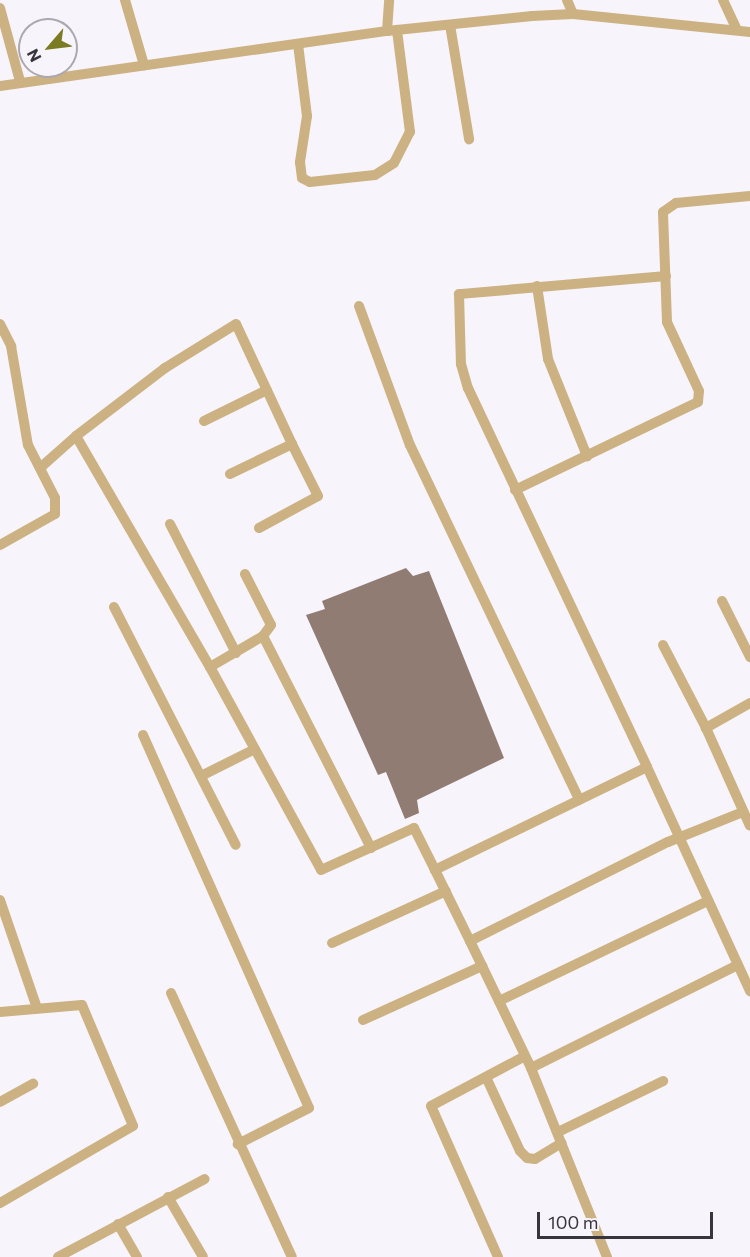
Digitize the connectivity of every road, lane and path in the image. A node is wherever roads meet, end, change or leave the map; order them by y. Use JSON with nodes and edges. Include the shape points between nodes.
{"nodes":[{"id":1,"x":125,"y":0,"type":"edge"},
{"id":2,"x":388,"y":0,"type":"edge"},
{"id":3,"x":567,"y":0,"type":"edge"},
{"id":4,"x":723,"y":0,"type":"edge"},
{"id":5,"x":0,"y":8,"type":"edge"},
{"id":6,"x":573,"y":14,"type":"junction"},
{"id":7,"x":450,"y":25,"type":"junction"},
{"id":8,"x":392,"y":30,"type":"junction"},
{"id":9,"x":738,"y":30,"type":"junction"},
{"id":10,"x":750,"y":32,"type":"edge"},
{"id":11,"x":298,"y":44,"type":"junction"},
{"id":12,"x":144,"y":65,"type":"junction"},
{"id":13,"x":20,"y":81,"type":"junction"},
{"id":14,"x":0,"y":86,"type":"edge"},
{"id":15,"x":469,"y":139,"type":"dead end"},
{"id":16,"x":750,"y":196,"type":"edge"},
{"id":17,"x":666,"y":276,"type":"junction"},
{"id":18,"x":537,"y":286,"type":"junction"},
{"id":19,"x":360,"y":306,"type":"dead end"},
{"id":20,"x":0,"y":324,"type":"edge"},
{"id":21,"x":267,"y":390,"type":"junction"},
{"id":22,"x":204,"y":421,"type":"dead end"},
{"id":23,"x":76,"y":436,"type":"junction"},
{"id":24,"x":292,"y":444,"type":"junction"},
{"id":25,"x":587,"y":456,"type":"junction"},
{"id":26,"x":40,"y":468,"type":"junction"},
{"id":27,"x":230,"y":474,"type":"dead end"},
{"id":28,"x":515,"y":489,"type":"junction"},
{"id":29,"x":170,"y":524,"type":"dead end"},
{"id":30,"x":259,"y":528,"type":"dead end"},
{"id":31,"x":0,"y":545,"type":"edge"},
{"id":32,"x":245,"y":574,"type":"dead end"},
{"id":33,"x":722,"y":601,"type":"dead end"},
{"id":34,"x":114,"y":607,"type":"dead end"},
{"id":35,"x":263,"y":636,"type":"junction"},
{"id":36,"x":663,"y":645,"type":"dead end"},
{"id":37,"x":237,"y":653,"type":"junction"},
{"id":38,"x":750,"y":657,"type":"edge"},
{"id":39,"x":210,"y":667,"type":"junction"},
{"id":40,"x":750,"y":703,"type":"edge"},
{"id":41,"x":705,"y":728,"type":"junction"},
{"id":42,"x":143,"y":735,"type":"dead end"},
{"id":43,"x":255,"y":749,"type":"junction"},
{"id":44,"x":646,"y":767,"type":"junction"},
{"id":45,"x":201,"y":776,"type":"junction"},
{"id":46,"x":750,"y":798,"type":"edge"},
{"id":47,"x":579,"y":800,"type":"junction"},
{"id":48,"x":741,"y":808,"type":"junction"},
{"id":49,"x":750,"y":826,"type":"edge"},
{"id":50,"x":679,"y":838,"type":"junction"},
{"id":51,"x":236,"y":844,"type":"dead end"},
{"id":52,"x":371,"y":848,"type":"junction"},
{"id":53,"x":435,"y":870,"type":"junction"},
{"id":54,"x":446,"y":891,"type":"junction"},
{"id":55,"x":0,"y":900,"type":"edge"},
{"id":56,"x":708,"y":901,"type":"junction"},
{"id":57,"x":470,"y":941,"type":"junction"},
{"id":58,"x":332,"y":943,"type":"dead end"},
{"id":59,"x":738,"y":965,"type":"junction"},
{"id":60,"x":482,"y":966,"type":"junction"},
{"id":61,"x":750,"y":991,"type":"edge"},
{"id":62,"x":171,"y":993,"type":"dead end"},
{"id":63,"x":499,"y":1001,"type":"junction"},
{"id":64,"x":37,"y":1008,"type":"junction"},
{"id":65,"x":0,"y":1012,"type":"edge"},
{"id":66,"x":363,"y":1020,"type":"dead end"},
{"id":67,"x":525,"y":1056,"type":"junction"},
{"id":68,"x":531,"y":1068,"type":"junction"},
{"id":69,"x":486,"y":1077,"type":"junction"},
{"id":70,"x":663,"y":1081,"type":"dead end"},
{"id":71,"x":33,"y":1084,"type":"dead end"},
{"id":72,"x":0,"y":1102,"type":"edge"},
{"id":73,"x":558,"y":1132,"type":"junction"},
{"id":74,"x":562,"y":1143,"type":"junction"},
{"id":75,"x":238,"y":1144,"type":"junction"},
{"id":76,"x":205,"y":1179,"type":"dead end"},
{"id":77,"x":168,"y":1197,"type":"junction"},
{"id":78,"x":0,"y":1203,"type":"edge"},
{"id":79,"x":118,"y":1224,"type":"junction"},
{"id":80,"x":58,"y":1257,"type":"edge"},
{"id":81,"x":137,"y":1257,"type":"edge"},
{"id":82,"x":203,"y":1257,"type":"edge"},
{"id":83,"x":292,"y":1257,"type":"edge"},
{"id":84,"x":498,"y":1257,"type":"edge"},
{"id":85,"x":607,"y":1257,"type":"edge"}],
"edges":[{"from":1,"to":12,"type":"street"},
{"from":2,"to":8,"type":"street"},
{"from":3,"to":6,"type":"street"},
{"from":4,"to":9,"type":"street"},
{"from":5,"to":13,"type":"street"},
{"from":6,"to":7,"type":"street"},
{"from":6,"to":9,"type":"street"},
{"from":7,"to":8,"type":"street"},
{"from":7,"to":15,"type":"street"},
{"from":8,"to":11,"type":"street"},
{"from":8,"to":11,"type":"street","via":[[410,132],[394,163],[375,175],[310,182],[302,178],[300,162],[307,116]]},
{"from":9,"to":10,"type":"street"},
{"from":11,"to":12,"type":"street"},
{"from":12,"to":13,"type":"street"},
{"from":13,"to":14,"type":"street"},
{"from":16,"to":17,"type":"street","via":[[676,203],[666,208]]},
{"from":17,"to":18,"type":"street"},
{"from":17,"to":25,"type":"street","via":[[667,322],[699,390],[698,402]]},
{"from":18,"to":25,"type":"street","via":[[548,359]]},
{"from":18,"to":28,"type":"street","via":[[459,294],[461,364]]},
{"from":19,"to":47,"type":"street","via":[[410,445]]},
{"from":20,"to":26,"type":"street","via":[[10,346],[25,436]]},
{"from":21,"to":22,"type":"street"},
{"from":21,"to":23,"type":"street","via":[[236,324],[165,368]]},
{"from":21,"to":24,"type":"street"},
{"from":23,"to":26,"type":"street"},
{"from":23,"to":39,"type":"street"},
{"from":24,"to":27,"type":"street"},
{"from":24,"to":30,"type":"street","via":[[318,496]]},
{"from":25,"to":28,"type":"street"},
{"from":26,"to":31,"type":"street","via":[[55,498],[55,514]]},
{"from":28,"to":44,"type":"street"},
{"from":29,"to":37,"type":"street"},
{"from":32,"to":35,"type":"street","via":[[272,625]]},
{"from":33,"to":38,"type":"street"},
{"from":34,"to":45,"type":"street"},
{"from":35,"to":37,"type":"street"},
{"from":35,"to":52,"type":"street"},
{"from":36,"to":41,"type":"street"},
{"from":37,"to":39,"type":"street"},
{"from":39,"to":43,"type":"street"},
{"from":40,"to":41,"type":"street"},
{"from":41,"to":48,"type":"street"},
{"from":42,"to":75,"type":"street","via":[[309,1108]]},
{"from":43,"to":45,"type":"street"},
{"from":43,"to":52,"type":"street","via":[[321,870]]},
{"from":44,"to":47,"type":"street"},
{"from":44,"to":50,"type":"street"},
{"from":45,"to":51,"type":"street"},
{"from":46,"to":48,"type":"street"},
{"from":47,"to":53,"type":"street"},
{"from":48,"to":49,"type":"street"},
{"from":48,"to":50,"type":"street"},
{"from":50,"to":56,"type":"street"},
{"from":50,"to":57,"type":"street"},
{"from":52,"to":53,"type":"street","via":[[414,828]]},
{"from":53,"to":54,"type":"street"},
{"from":54,"to":57,"type":"street"},
{"from":54,"to":58,"type":"street"},
{"from":55,"to":64,"type":"street"},
{"from":56,"to":59,"type":"street"},
{"from":56,"to":63,"type":"street"},
{"from":57,"to":60,"type":"street"},
{"from":59,"to":61,"type":"street"},
{"from":59,"to":68,"type":"street"},
{"from":60,"to":63,"type":"street"},
{"from":60,"to":66,"type":"street"},
{"from":62,"to":75,"type":"street"},
{"from":63,"to":67,"type":"street"},
{"from":64,"to":65,"type":"street"},
{"from":64,"to":78,"type":"street","via":[[82,1005],[133,1126]]},
{"from":67,"to":68,"type":"street"},
{"from":67,"to":69,"type":"street"},
{"from":68,"to":73,"type":"street"},
{"from":69,"to":74,"type":"street","via":[[520,1152],[527,1158],[540,1156]]},
{"from":69,"to":84,"type":"street","via":[[431,1106]]},
{"from":70,"to":73,"type":"street"},
{"from":71,"to":72,"type":"street"},
{"from":73,"to":74,"type":"street"},
{"from":74,"to":85,"type":"street"},
{"from":75,"to":83,"type":"street"},
{"from":76,"to":77,"type":"street"},
{"from":77,"to":79,"type":"street"},
{"from":77,"to":82,"type":"street"},
{"from":79,"to":80,"type":"street"},
{"from":79,"to":81,"type":"street"}]}
